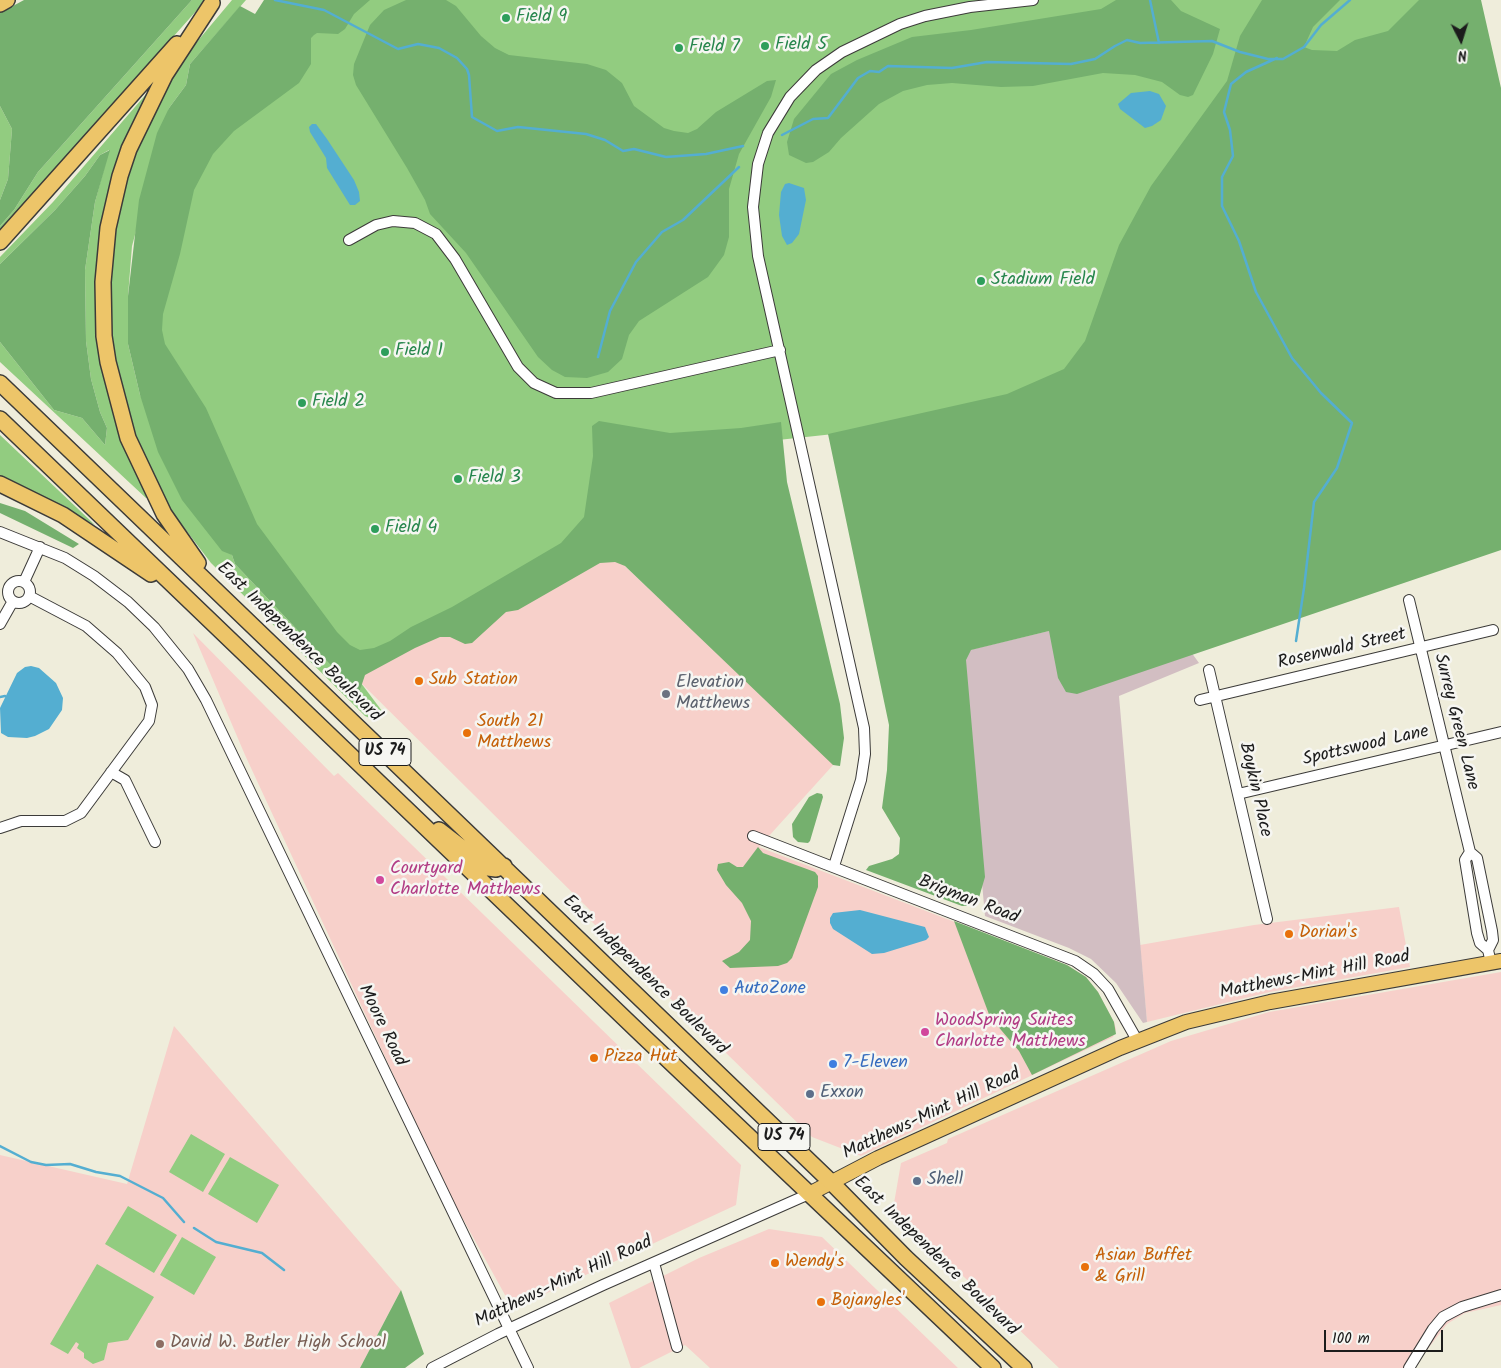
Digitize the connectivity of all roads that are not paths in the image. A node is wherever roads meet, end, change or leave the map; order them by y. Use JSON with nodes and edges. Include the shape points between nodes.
{"nodes":[{"id":1,"x":7,"y":0,"type":"edge"},
{"id":2,"x":1033,"y":0,"type":"edge"},
{"id":3,"x":214,"y":2,"type":"edge"},
{"id":4,"x":0,"y":4,"type":"edge"},
{"id":5,"x":349,"y":240,"type":"dead end"},
{"id":6,"x":0,"y":242,"type":"edge"},
{"id":7,"x":780,"y":350,"type":"junction"},
{"id":8,"x":0,"y":383,"type":"edge"},
{"id":9,"x":0,"y":419,"type":"edge"},
{"id":10,"x":0,"y":484,"type":"edge"},
{"id":11,"x":0,"y":532,"type":"edge"},
{"id":12,"x":40,"y":547,"type":"junction"},
{"id":13,"x":0,"y":580,"type":"edge"},
{"id":14,"x":24,"y":582,"type":"junction"},
{"id":15,"x":10,"y":586,"type":"junction"},
{"id":16,"x":29,"y":596,"type":"junction"},
{"id":17,"x":225,"y":598,"type":"junction"},
{"id":18,"x":188,"y":599,"type":"junction"},
{"id":19,"x":1409,"y":600,"type":"dead end"},
{"id":20,"x":13,"y":601,"type":"junction"},
{"id":21,"x":0,"y":624,"type":"edge"},
{"id":22,"x":1493,"y":630,"type":"dead end"},
{"id":23,"x":1420,"y":648,"type":"junction"},
{"id":24,"x":1208,"y":670,"type":"dead end"},
{"id":25,"x":1215,"y":697,"type":"junction"},
{"id":26,"x":1200,"y":700,"type":"dead end"},
{"id":27,"x":1501,"y":732,"type":"edge"},
{"id":28,"x":1444,"y":745,"type":"junction"},
{"id":29,"x":111,"y":772,"type":"junction"},
{"id":30,"x":1238,"y":794,"type":"junction"},
{"id":31,"x":401,"y":803,"type":"junction"},
{"id":32,"x":0,"y":828,"type":"edge"},
{"id":33,"x":753,"y":836,"type":"dead end"},
{"id":34,"x":155,"y":842,"type":"dead end"},
{"id":35,"x":1470,"y":852,"type":"junction"},
{"id":36,"x":504,"y":866,"type":"junction"},
{"id":37,"x":834,"y":866,"type":"junction"},
{"id":38,"x":1267,"y":918,"type":"dead end"},
{"id":39,"x":1493,"y":958,"type":"edge"},
{"id":40,"x":1137,"y":1040,"type":"junction"},
{"id":41,"x":831,"y":1182,"type":"junction"},
{"id":42,"x":809,"y":1194,"type":"junction"},
{"id":43,"x":654,"y":1263,"type":"junction"},
{"id":44,"x":1501,"y":1295,"type":"edge"},
{"id":45,"x":510,"y":1328,"type":"junction"},
{"id":46,"x":677,"y":1347,"type":"dead end"},
{"id":47,"x":432,"y":1368,"type":"edge"},
{"id":48,"x":528,"y":1368,"type":"edge"},
{"id":49,"x":993,"y":1368,"type":"edge"},
{"id":50,"x":1024,"y":1368,"type":"edge"},
{"id":51,"x":1409,"y":1368,"type":"edge"}],
"edges":[{"from":1,"to":4,"type":"highway"},
{"from":2,"to":7,"type":"street","via":[[943,12],[900,24],[832,58],[790,97],[764,143],[753,195],[756,241]]},
{"from":3,"to":6,"type":"highway"},
{"from":3,"to":17,"type":"highway","via":[[156,92],[129,149],[108,228],[103,309],[113,388],[139,465],[178,536]]},
{"from":5,"to":7,"type":"street","via":[[393,220],[415,223],[436,234],[455,259],[518,367],[534,383],[556,393],[591,393]]},
{"from":7,"to":37,"type":"street","via":[[864,728],[861,780]]},
{"from":8,"to":17,"type":"highway","name":"East Independence Boulevard","number":"US 74"},
{"from":9,"to":18,"type":"highway","number":"US 74"},
{"from":10,"to":18,"type":"highway","via":[[63,515]]},
{"from":11,"to":12,"type":"street","name":"Moore Road"},
{"from":12,"to":14,"type":"street"},
{"from":12,"to":45,"type":"street","name":"Moore Road","via":[[94,576],[128,602],[154,627],[188,669],[206,700]]},
{"from":13,"to":15,"type":"street"},
{"from":14,"to":15,"type":"street"},
{"from":14,"to":16,"type":"street","via":[[29,588]]},
{"from":15,"to":20,"type":"street","via":[[9,594]]},
{"from":16,"to":20,"type":"street","via":[[22,602]]},
{"from":16,"to":29,"type":"street","via":[[86,626],[117,653],[145,687],[152,705],[148,721]]},
{"from":17,"to":36,"type":"highway","name":"East Independence Boulevard","number":"US 74"},
{"from":18,"to":31,"type":"highway","number":"US 74"},
{"from":19,"to":23,"type":"street","name":"Surrey Green Lane"},
{"from":20,"to":21,"type":"street"},
{"from":22,"to":23,"type":"street","name":"Rosenwald Street"},
{"from":23,"to":25,"type":"street","name":"Rosenwald Street"},
{"from":23,"to":28,"type":"street","name":"Surrey Green Lane"},
{"from":24,"to":25,"type":"street","name":"Boykin Place"},
{"from":25,"to":26,"type":"street","name":"Rosenwald Street"},
{"from":25,"to":30,"type":"street","name":"Boykin Place"},
{"from":27,"to":28,"type":"street","name":"Spottswood Lane"},
{"from":28,"to":30,"type":"street","name":"Spottswood Lane"},
{"from":28,"to":35,"type":"street","name":"Surrey Green Lane"},
{"from":29,"to":32,"type":"street","via":[[81,813],[65,821],[21,821]]},
{"from":29,"to":34,"type":"street","via":[[125,780]]},
{"from":30,"to":38,"type":"street","name":"Boykin Place"},
{"from":31,"to":36,"type":"highway","via":[[458,842],[483,866],[492,869]]},
{"from":31,"to":42,"type":"highway","number":"US 74"},
{"from":33,"to":37,"type":"street","name":"Brigman Road"},
{"from":35,"to":39,"type":"street","name":"Surrey Green Lane","via":[[1477,858],[1492,931]]},
{"from":35,"to":39,"type":"street","name":"Surrey Green Lane","via":[[1465,860],[1477,933],[1480,943]]},
{"from":36,"to":41,"type":"highway","name":"East Independence Boulevard","number":"US 74"},
{"from":37,"to":40,"type":"street","name":"Brigman Road","via":[[1075,961],[1108,989]]},
{"from":39,"to":40,"type":"main road","name":"Matthews-Mint Hill Road","via":[[1232,1010]]},
{"from":40,"to":41,"type":"main road","name":"Matthews-Mint Hill Road"},
{"from":41,"to":42,"type":"main road","name":"Matthews-Mint Hill Road"},
{"from":41,"to":50,"type":"highway","name":"East Independence Boulevard","number":"US 74","via":[[906,1258]]},
{"from":42,"to":43,"type":"street","name":"Matthews-Mint Hill Road"},
{"from":42,"to":49,"type":"highway","number":"US 74"},
{"from":43,"to":45,"type":"street","name":"Matthews-Mint Hill Road"},
{"from":43,"to":46,"type":"street"},
{"from":44,"to":51,"type":"street","via":[[1462,1307],[1444,1318],[1433,1329]]},
{"from":45,"to":47,"type":"street","name":"Matthews-Mint Hill Road"},
{"from":45,"to":48,"type":"street","name":"Moore Road"}]}
